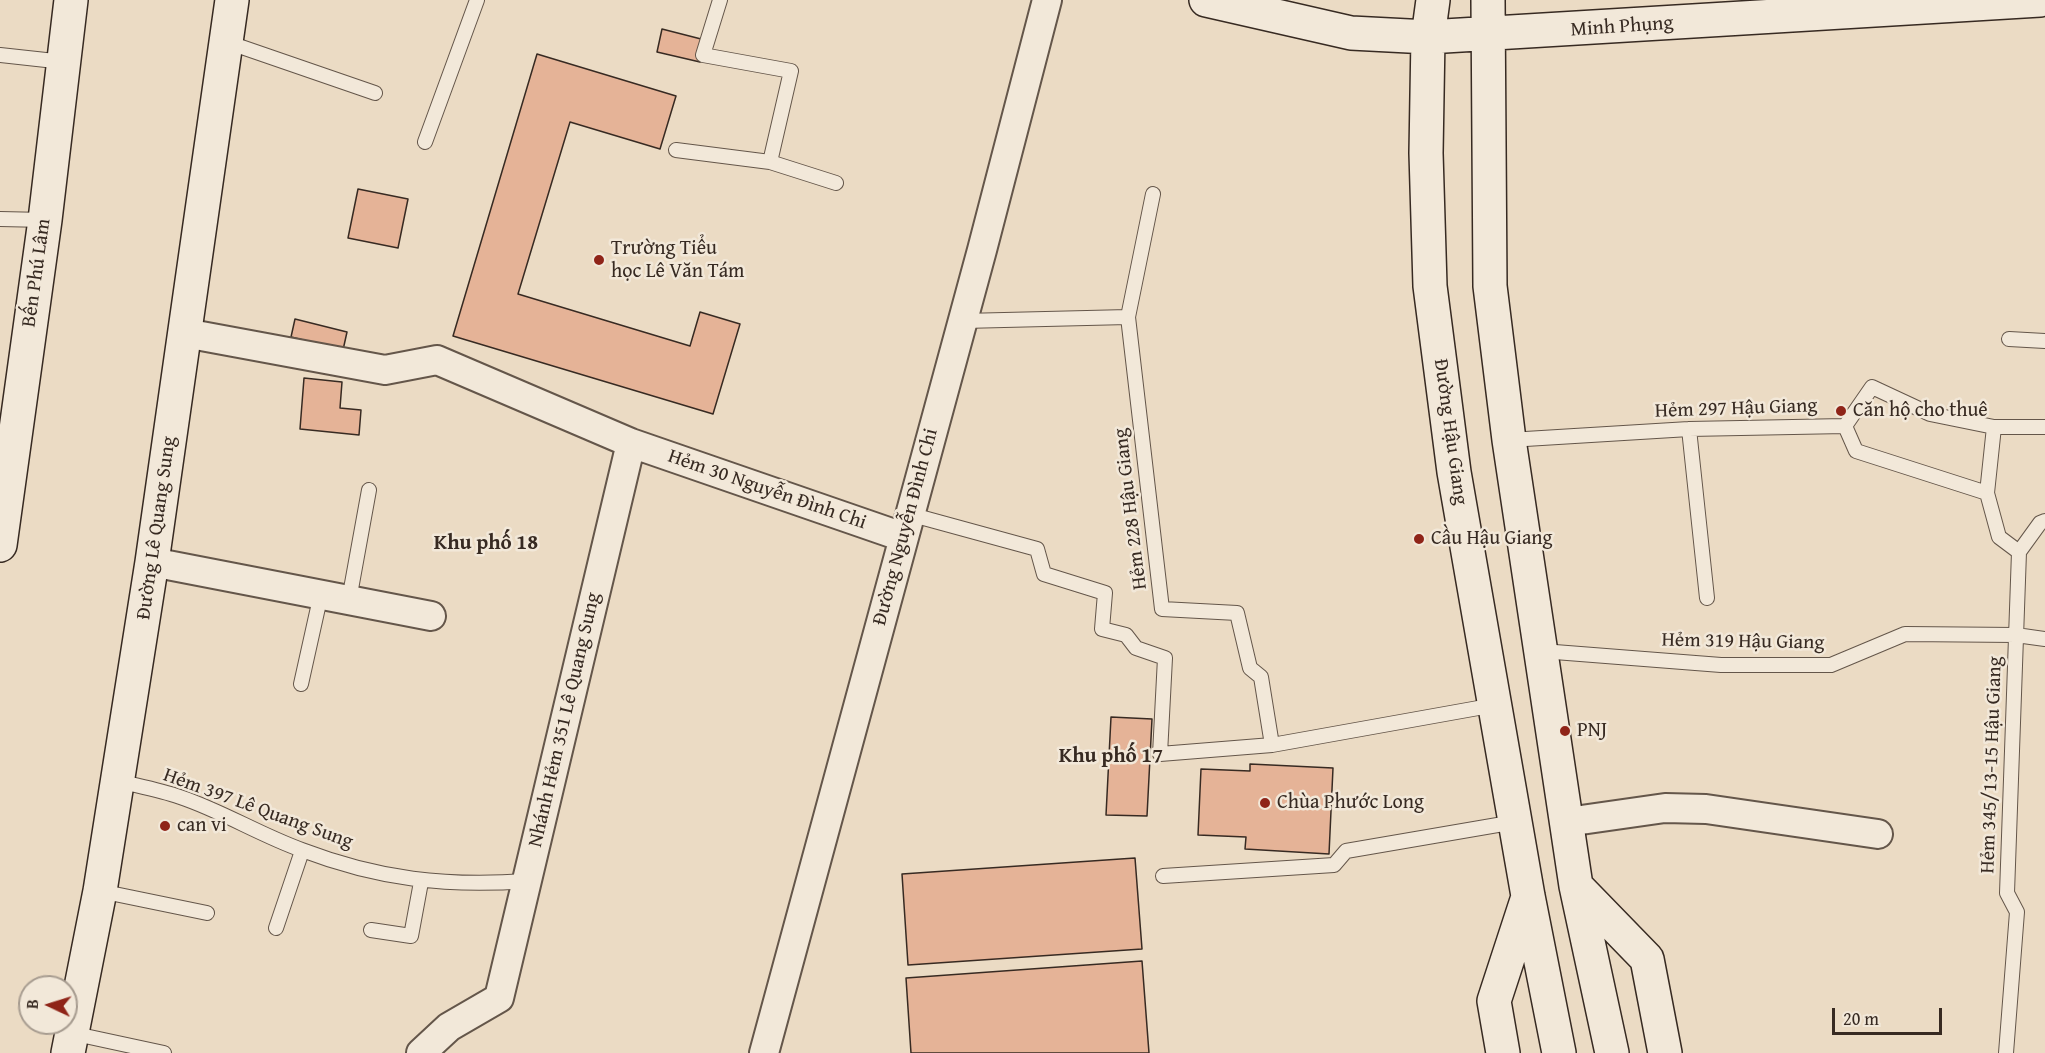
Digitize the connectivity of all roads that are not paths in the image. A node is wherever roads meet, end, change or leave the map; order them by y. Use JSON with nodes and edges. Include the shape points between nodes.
{"nodes":[{"id":1,"x":71,"y":0,"type":"edge"},
{"id":2,"x":232,"y":0,"type":"edge"},
{"id":3,"x":477,"y":0,"type":"edge"},
{"id":4,"x":720,"y":0,"type":"edge"},
{"id":5,"x":1047,"y":0,"type":"edge"},
{"id":6,"x":1433,"y":0,"type":"edge"},
{"id":7,"x":1488,"y":0,"type":"edge"},
{"id":8,"x":2040,"y":0,"type":"edge"},
{"id":9,"x":1220,"y":2,"type":"edge"},
{"id":10,"x":1488,"y":35,"type":"junction"},
{"id":11,"x":1428,"y":37,"type":"junction"},
{"id":12,"x":227,"y":42,"type":"junction"},
{"id":13,"x":0,"y":55,"type":"edge"},
{"id":14,"x":64,"y":62,"type":"junction"},
{"id":15,"x":375,"y":93,"type":"dead end"},
{"id":16,"x":424,"y":142,"type":"dead end"},
{"id":17,"x":676,"y":150,"type":"dead end"},
{"id":18,"x":770,"y":162,"type":"junction"},
{"id":19,"x":836,"y":183,"type":"dead end"},
{"id":20,"x":1153,"y":194,"type":"dead end"},
{"id":21,"x":0,"y":219,"type":"edge"},
{"id":22,"x":45,"y":220,"type":"junction"},
{"id":23,"x":1128,"y":317,"type":"junction"},
{"id":24,"x":963,"y":321,"type":"junction"},
{"id":25,"x":185,"y":333,"type":"junction"},
{"id":26,"x":2009,"y":339,"type":"dead end"},
{"id":27,"x":2045,"y":341,"type":"edge"},
{"id":28,"x":8,"y":418,"type":"edge"},
{"id":29,"x":1845,"y":426,"type":"junction"},
{"id":30,"x":2045,"y":427,"type":"edge"},
{"id":31,"x":1994,"y":428,"type":"junction"},
{"id":32,"x":1689,"y":429,"type":"junction"},
{"id":33,"x":1509,"y":440,"type":"junction"},
{"id":34,"x":631,"y":443,"type":"junction"},
{"id":35,"x":369,"y":490,"type":"dead end"},
{"id":36,"x":1987,"y":493,"type":"junction"},
{"id":37,"x":2045,"y":521,"type":"edge"},
{"id":38,"x":906,"y":525,"type":"junction"},
{"id":39,"x":0,"y":545,"type":"edge"},
{"id":40,"x":2019,"y":552,"type":"junction"},
{"id":41,"x":152,"y":562,"type":"junction"},
{"id":42,"x":321,"y":594,"type":"junction"},
{"id":43,"x":1707,"y":598,"type":"dead end"},
{"id":44,"x":349,"y":600,"type":"junction"},
{"id":45,"x":431,"y":616,"type":"dead end"},
{"id":46,"x":2016,"y":635,"type":"junction"},
{"id":47,"x":2045,"y":639,"type":"edge"},
{"id":48,"x":1542,"y":651,"type":"junction"},
{"id":49,"x":301,"y":684,"type":"dead end"},
{"id":50,"x":1495,"y":705,"type":"junction"},
{"id":51,"x":1272,"y":745,"type":"junction"},
{"id":52,"x":118,"y":781,"type":"junction"},
{"id":53,"x":1515,"y":822,"type":"junction"},
{"id":54,"x":1567,"y":822,"type":"junction"},
{"id":55,"x":1878,"y":834,"type":"dead end"},
{"id":56,"x":302,"y":851,"type":"junction"},
{"id":57,"x":1162,"y":876,"type":"dead end"},
{"id":58,"x":527,"y":881,"type":"junction"},
{"id":59,"x":421,"y":882,"type":"junction"},
{"id":60,"x":1576,"y":886,"type":"junction"},
{"id":61,"x":100,"y":891,"type":"junction"},
{"id":62,"x":1528,"y":896,"type":"junction"},
{"id":63,"x":207,"y":914,"type":"dead end"},
{"id":64,"x":276,"y":928,"type":"dead end"},
{"id":65,"x":371,"y":930,"type":"dead end"},
{"id":66,"x":70,"y":1043,"type":"edge"},
{"id":67,"x":1610,"y":1043,"type":"edge"},
{"id":68,"x":1558,"y":1048,"type":"edge"},
{"id":69,"x":164,"y":1053,"type":"edge"},
{"id":70,"x":421,"y":1053,"type":"edge"},
{"id":71,"x":764,"y":1053,"type":"edge"},
{"id":72,"x":1503,"y":1053,"type":"edge"},
{"id":73,"x":1665,"y":1053,"type":"edge"},
{"id":74,"x":2006,"y":1053,"type":"edge"}],
"edges":[{"from":1,"to":14,"type":"main road","name":"Bến Phú Lâm"},
{"from":2,"to":12,"type":"main road","name":"Đường Lê Quang Sung"},
{"from":3,"to":16,"type":"lane"},
{"from":4,"to":18,"type":"lane","via":[[703,55],[791,71]]},
{"from":5,"to":24,"type":"street","name":"Đường Nguyễn Đình Chi"},
{"from":6,"to":11,"type":"main road","name":"Đường Hậu Giang"},
{"from":7,"to":10,"type":"main road"},
{"from":8,"to":10,"type":"main road","name":"Minh Phụng"},
{"from":9,"to":11,"type":"main road","name":"Minh Phụng","via":[[1351,33]]},
{"from":10,"to":11,"type":"main road","name":"Minh Phụng"},
{"from":10,"to":33,"type":"main road","via":[[1490,286]]},
{"from":11,"to":50,"type":"main road","name":"Đường Hậu Giang","via":[[1430,286],[1454,472]]},
{"from":12,"to":15,"type":"lane"},
{"from":12,"to":25,"type":"main road","name":"Đường Lê Quang Sung"},
{"from":13,"to":14,"type":"lane"},
{"from":14,"to":22,"type":"main road","name":"Bến Phú Lâm"},
{"from":17,"to":18,"type":"lane"},
{"from":18,"to":19,"type":"lane"},
{"from":20,"to":23,"type":"lane","name":"Hẻm 228 Hậu Giang"},
{"from":21,"to":22,"type":"lane"},
{"from":22,"to":28,"type":"main road","name":"Bến Phú Lâm"},
{"from":23,"to":24,"type":"lane"},
{"from":23,"to":51,"type":"lane","name":"Hẻm 228 Hậu Giang","via":[[1162,609],[1237,614],[1250,668],[1261,678]]},
{"from":24,"to":38,"type":"street","name":"Đường Nguyễn Đình Chi"},
{"from":25,"to":34,"type":"street","name":"Hẻm 30 Nguyễn Đình Chi","via":[[385,370],[437,360]]},
{"from":25,"to":41,"type":"main road","name":"Đường Lê Quang Sung"},
{"from":26,"to":27,"type":"lane"},
{"from":28,"to":39,"type":"main road","name":"Bến Phú Lâm"},
{"from":29,"to":31,"type":"lane","name":"Hẻm 297 Hậu Giang","via":[[1872,387],[1930,414]]},
{"from":29,"to":32,"type":"lane","name":"Hẻm 297 Hậu Giang"},
{"from":29,"to":36,"type":"lane","via":[[1856,451]]},
{"from":30,"to":31,"type":"lane","name":"Hẻm 297 Hậu Giang"},
{"from":31,"to":36,"type":"lane"},
{"from":32,"to":33,"type":"lane","name":"Hẻm 297 Hậu Giang"},
{"from":32,"to":43,"type":"lane"},
{"from":33,"to":48,"type":"main road"},
{"from":34,"to":38,"type":"street","name":"Hẻm 30 Nguyễn Đình Chi"},
{"from":34,"to":58,"type":"street","name":"Nhánh Hẻm 351 Lê Quang Sung"},
{"from":35,"to":44,"type":"lane"},
{"from":36,"to":40,"type":"lane","via":[[1999,537]]},
{"from":37,"to":40,"type":"lane"},
{"from":38,"to":51,"type":"lane","name":"Hẻm 228 Hậu Giang","via":[[1037,549],[1044,574],[1105,593],[1102,629],[1126,635],[1136,648],[1164,658],[1160,754]]},
{"from":38,"to":71,"type":"street","name":"Đường Nguyễn Đình Chi"},
{"from":40,"to":46,"type":"lane","name":"Hẻm 345/13-15 Hậu Giang"},
{"from":41,"to":42,"type":"street"},
{"from":41,"to":52,"type":"main road","name":"Đường Lê Quang Sung"},
{"from":42,"to":44,"type":"street"},
{"from":42,"to":49,"type":"lane"},
{"from":44,"to":45,"type":"street"},
{"from":46,"to":47,"type":"lane","name":"Hẻm 319 Hậu Giang"},
{"from":46,"to":48,"type":"lane","name":"Hẻm 319 Hậu Giang","via":[[1905,634],[1831,665],[1721,665]]},
{"from":46,"to":74,"type":"lane","name":"Hẻm 345/13-15 Hậu Giang","via":[[2007,893],[2017,912]]},
{"from":48,"to":54,"type":"main road"},
{"from":50,"to":51,"type":"lane","name":"Hẻm 228 Hậu Giang"},
{"from":50,"to":53,"type":"main road","name":"Đường Hậu Giang"},
{"from":52,"to":56,"type":"lane","name":"Hẻm 397 Lê Quang Sung","via":[[181,797]]},
{"from":52,"to":61,"type":"main road","name":"Đường Lê Quang Sung"},
{"from":53,"to":57,"type":"lane","via":[[1346,851],[1334,865]]},
{"from":53,"to":62,"type":"main road","name":"Đường Hậu Giang"},
{"from":54,"to":55,"type":"street","via":[[1665,808],[1706,809]]},
{"from":54,"to":60,"type":"main road"},
{"from":56,"to":59,"type":"lane","name":"Hẻm 397 Lê Quang Sung"},
{"from":56,"to":64,"type":"lane"},
{"from":58,"to":59,"type":"lane","name":"Hẻm 397 Lê Quang Sung","via":[[476,885]]},
{"from":58,"to":70,"type":"street","name":"Nhánh Hẻm 351 Lê Quang Sung","via":[[499,998],[449,1027]]},
{"from":59,"to":65,"type":"lane","via":[[411,936]]},
{"from":60,"to":67,"type":"main road"},
{"from":60,"to":73,"type":"main road","via":[[1647,959]]},
{"from":61,"to":63,"type":"lane"},
{"from":61,"to":66,"type":"main road","name":"Đường Lê Quang Sung"},
{"from":62,"to":68,"type":"main road","name":"Đường Hậu Giang"},
{"from":62,"to":72,"type":"main road","name":"Đường Hậu Giang","via":[[1494,1001]]},
{"from":66,"to":69,"type":"lane"}]}
